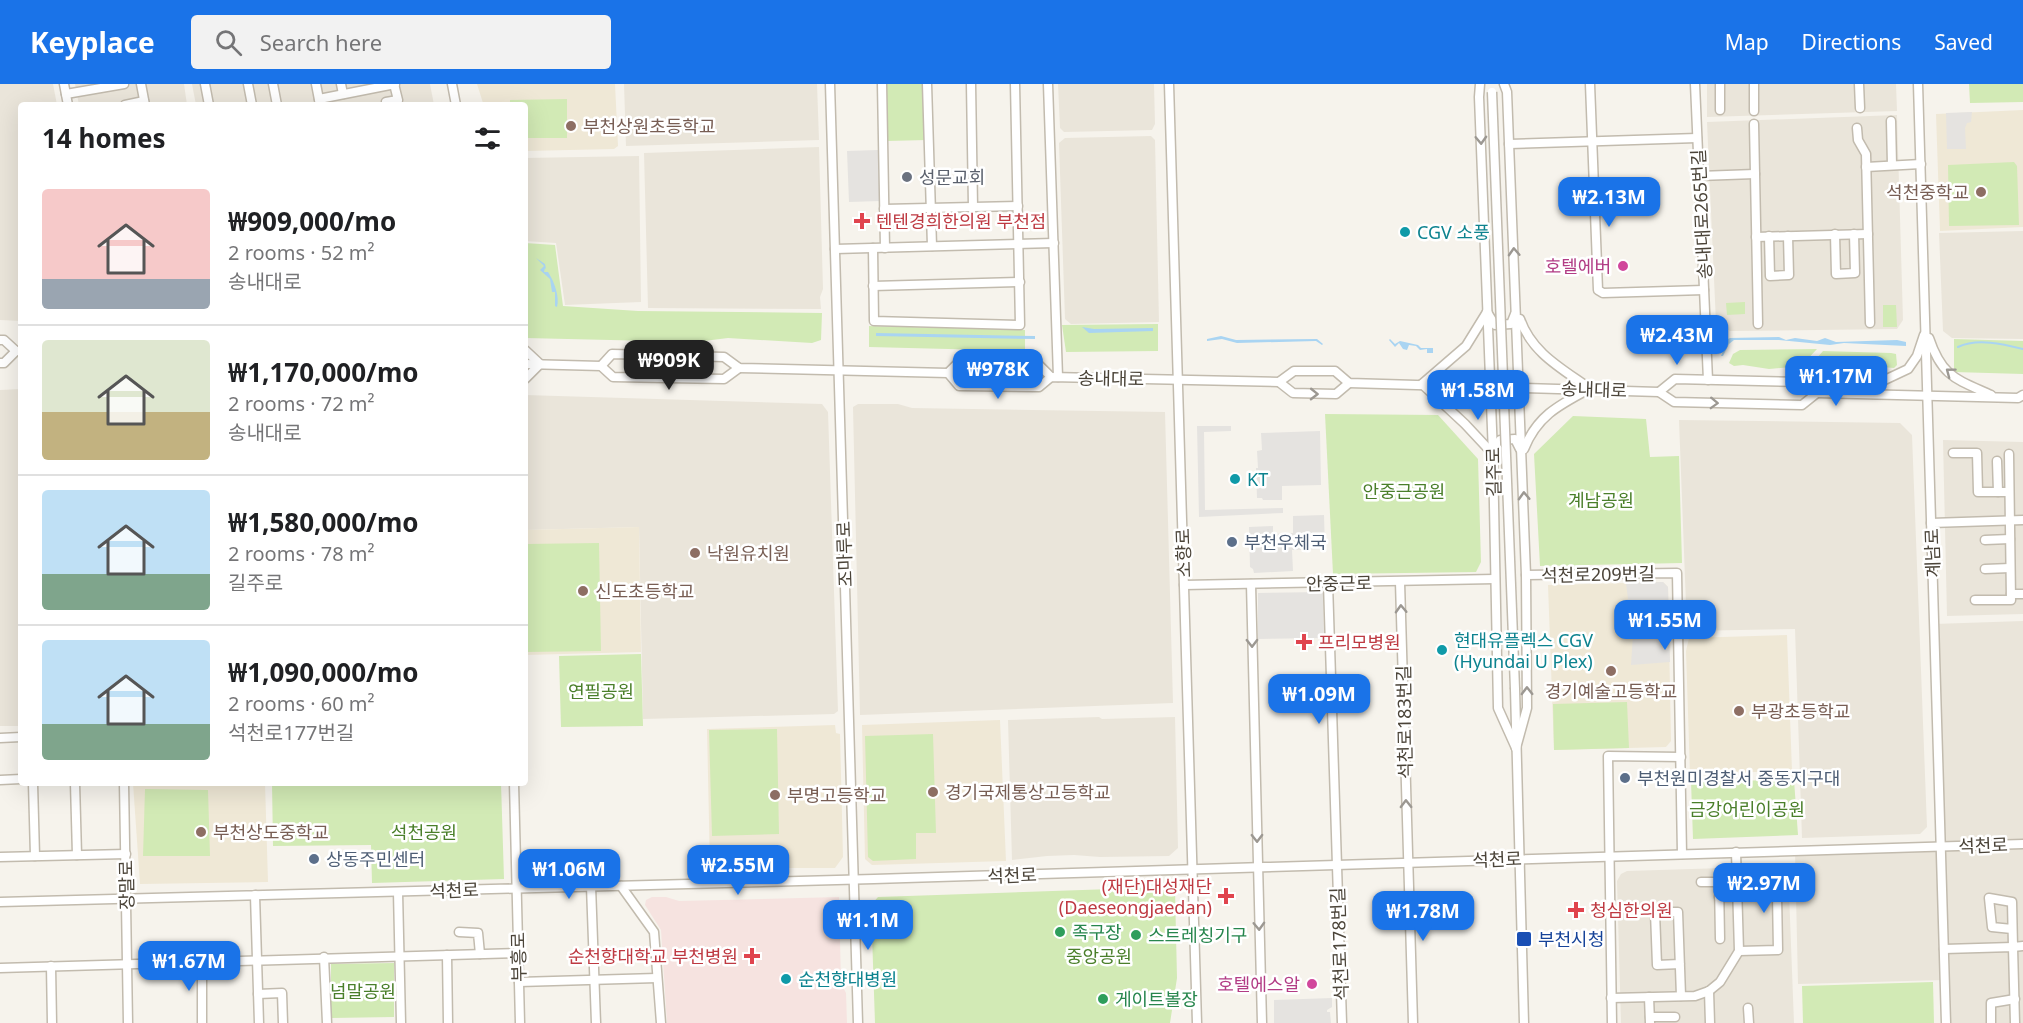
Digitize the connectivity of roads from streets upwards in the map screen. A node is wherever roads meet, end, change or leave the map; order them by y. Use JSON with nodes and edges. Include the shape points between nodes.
{"nodes":[{"id":1,"x":64,"y":84,"type":"edge"},
{"id":2,"x":124,"y":84,"type":"edge"},
{"id":3,"x":141,"y":84,"type":"edge"},
{"id":4,"x":205,"y":84,"type":"edge"},
{"id":5,"x":249,"y":84,"type":"edge"},
{"id":6,"x":273,"y":84,"type":"edge"},
{"id":7,"x":316,"y":84,"type":"edge"},
{"id":8,"x":341,"y":84,"type":"edge"},
{"id":9,"x":394,"y":84,"type":"edge"},
{"id":10,"x":452,"y":84,"type":"edge"},
{"id":11,"x":830,"y":84,"type":"edge"},
{"id":12,"x":882,"y":84,"type":"edge"},
{"id":13,"x":927,"y":84,"type":"edge"},
{"id":14,"x":971,"y":84,"type":"edge"},
{"id":15,"x":1015,"y":84,"type":"edge"},
{"id":16,"x":1048,"y":84,"type":"edge"},
{"id":17,"x":1169,"y":84,"type":"edge"},
{"id":18,"x":1480,"y":84,"type":"edge"},
{"id":19,"x":1504,"y":84,"type":"edge"},
{"id":20,"x":1590,"y":84,"type":"edge"},
{"id":21,"x":1695,"y":84,"type":"edge"},
{"id":22,"x":1720,"y":84,"type":"edge"},
{"id":23,"x":1754,"y":84,"type":"edge"},
{"id":24,"x":1859,"y":84,"type":"edge"},
{"id":25,"x":1918,"y":84,"type":"edge"},
{"id":26,"x":374,"y":86,"type":"edge"},
{"id":27,"x":1491,"y":88,"type":"edge"},
{"id":28,"x":66,"y":94,"type":"junction"},
{"id":29,"x":343,"y":94,"type":"junction"},
{"id":30,"x":67,"y":102,"type":"edge"},
{"id":31,"x":145,"y":102,"type":"edge"},
{"id":32,"x":208,"y":102,"type":"edge"},
{"id":33,"x":252,"y":102,"type":"edge"},
{"id":34,"x":276,"y":102,"type":"edge"},
{"id":35,"x":319,"y":102,"type":"edge"},
{"id":36,"x":386,"y":102,"type":"dead end"},
{"id":37,"x":455,"y":102,"type":"edge"},
{"id":38,"x":1860,"y":108,"type":"dead end"},
{"id":39,"x":1720,"y":110,"type":"dead end"},
{"id":40,"x":1754,"y":111,"type":"dead end"},
{"id":41,"x":1891,"y":121,"type":"dead end"},
{"id":42,"x":1754,"y":124,"type":"dead end"},
{"id":43,"x":1857,"y":128,"type":"dead end"},
{"id":44,"x":1697,"y":138,"type":"junction"},
{"id":45,"x":1592,"y":141,"type":"junction"},
{"id":46,"x":1509,"y":144,"type":"junction"},
{"id":47,"x":1921,"y":164,"type":"junction"},
{"id":48,"x":1892,"y":165,"type":"junction"},
{"id":49,"x":1866,"y":166,"type":"junction"},
{"id":50,"x":1755,"y":174,"type":"junction"},
{"id":51,"x":1699,"y":176,"type":"junction"},
{"id":52,"x":1018,"y":206,"type":"junction"},
{"id":53,"x":973,"y":207,"type":"junction"},
{"id":54,"x":884,"y":208,"type":"junction"},
{"id":55,"x":931,"y":208,"type":"junction"},
{"id":56,"x":1835,"y":234,"type":"junction"},
{"id":57,"x":1854,"y":234,"type":"junction"},
{"id":58,"x":1868,"y":234,"type":"junction"},
{"id":59,"x":1769,"y":236,"type":"junction"},
{"id":60,"x":1788,"y":236,"type":"junction"},
{"id":61,"x":1756,"y":237,"type":"junction"},
{"id":62,"x":1054,"y":243,"type":"junction"},
{"id":63,"x":1018,"y":244,"type":"junction"},
{"id":64,"x":932,"y":246,"type":"junction"},
{"id":65,"x":873,"y":248,"type":"junction"},
{"id":66,"x":885,"y":248,"type":"junction"},
{"id":67,"x":835,"y":249,"type":"junction"},
{"id":68,"x":1020,"y":282,"type":"junction"},
{"id":69,"x":873,"y":285,"type":"junction"},
{"id":70,"x":1704,"y":290,"type":"junction"},
{"id":71,"x":1516,"y":310,"type":"junction"},
{"id":72,"x":1487,"y":312,"type":"junction"},
{"id":73,"x":1870,"y":323,"type":"dead end"},
{"id":74,"x":1758,"y":324,"type":"dead end"},
{"id":75,"x":1926,"y":328,"type":"junction"},
{"id":76,"x":0,"y":340,"type":"edge"},
{"id":77,"x":18,"y":350,"type":"edge"},
{"id":78,"x":18,"y":352,"type":"edge"},
{"id":79,"x":528,"y":353,"type":"edge"},
{"id":80,"x":0,"y":363,"type":"edge"},
{"id":81,"x":528,"y":364,"type":"edge"},
{"id":82,"x":540,"y":364,"type":"junction"},
{"id":83,"x":601,"y":366,"type":"junction"},
{"id":84,"x":739,"y":368,"type":"junction"},
{"id":85,"x":839,"y":370,"type":"junction"},
{"id":86,"x":948,"y":373,"type":"junction"},
{"id":87,"x":528,"y":377,"type":"edge"},
{"id":88,"x":1055,"y":377,"type":"junction"},
{"id":89,"x":1178,"y":380,"type":"junction"},
{"id":90,"x":1708,"y":380,"type":"junction"},
{"id":91,"x":1279,"y":382,"type":"junction"},
{"id":92,"x":1349,"y":383,"type":"junction"},
{"id":93,"x":1422,"y":384,"type":"junction"},
{"id":94,"x":1490,"y":386,"type":"junction"},
{"id":95,"x":1520,"y":387,"type":"junction"},
{"id":96,"x":1589,"y":388,"type":"junction"},
{"id":97,"x":1659,"y":392,"type":"junction"},
{"id":98,"x":1817,"y":393,"type":"junction"},
{"id":99,"x":1854,"y":394,"type":"junction"},
{"id":100,"x":1928,"y":396,"type":"junction"},
{"id":101,"x":1994,"y":397,"type":"junction"},
{"id":102,"x":2021,"y":398,"type":"edge"},
{"id":103,"x":1522,"y":453,"type":"junction"},
{"id":104,"x":1953,"y":453,"type":"dead end"},
{"id":105,"x":1493,"y":454,"type":"junction"},
{"id":106,"x":2008,"y":454,"type":"dead end"},
{"id":107,"x":1997,"y":461,"type":"dead end"},
{"id":108,"x":1998,"y":492,"type":"junction"},
{"id":109,"x":2009,"y":492,"type":"junction"},
{"id":110,"x":2010,"y":520,"type":"junction"},
{"id":111,"x":2023,"y":520,"type":"edge"},
{"id":112,"x":1931,"y":523,"type":"junction"},
{"id":113,"x":2010,"y":539,"type":"junction"},
{"id":114,"x":1985,"y":540,"type":"dead end"},
{"id":115,"x":2010,"y":568,"type":"junction"},
{"id":116,"x":1985,"y":569,"type":"dead end"},
{"id":117,"x":1526,"y":575,"type":"junction"},
{"id":118,"x":1495,"y":579,"type":"junction"},
{"id":119,"x":1400,"y":582,"type":"junction"},
{"id":120,"x":1328,"y":583,"type":"junction"},
{"id":121,"x":1251,"y":584,"type":"junction"},
{"id":122,"x":1184,"y":585,"type":"junction"},
{"id":123,"x":2011,"y":594,"type":"junction"},
{"id":124,"x":2023,"y":594,"type":"edge"},
{"id":125,"x":1975,"y":600,"type":"dead end"},
{"id":126,"x":18,"y":737,"type":"edge"},
{"id":127,"x":0,"y":738,"type":"edge"},
{"id":128,"x":1516,"y":748,"type":"junction"},
{"id":129,"x":1681,"y":757,"type":"junction"},
{"id":130,"x":18,"y":779,"type":"edge"},
{"id":131,"x":0,"y":780,"type":"edge"},
{"id":132,"x":33,"y":786,"type":"edge"},
{"id":133,"x":75,"y":786,"type":"edge"},
{"id":134,"x":124,"y":786,"type":"edge"},
{"id":135,"x":513,"y":786,"type":"edge"},
{"id":136,"x":2023,"y":844,"type":"edge"},
{"id":137,"x":1941,"y":847,"type":"junction"},
{"id":138,"x":1736,"y":852,"type":"junction"},
{"id":139,"x":126,"y":854,"type":"junction"},
{"id":140,"x":1682,"y":854,"type":"junction"},
{"id":141,"x":78,"y":855,"type":"junction"},
{"id":142,"x":35,"y":856,"type":"junction"},
{"id":143,"x":1609,"y":856,"type":"junction"},
{"id":144,"x":0,"y":857,"type":"edge"},
{"id":145,"x":1520,"y":858,"type":"junction"},
{"id":146,"x":1408,"y":863,"type":"junction"},
{"id":147,"x":1336,"y":865,"type":"junction"},
{"id":148,"x":1257,"y":868,"type":"junction"},
{"id":149,"x":1192,"y":870,"type":"junction"},
{"id":150,"x":1754,"y":875,"type":"dead end"},
{"id":151,"x":1737,"y":876,"type":"junction"},
{"id":152,"x":853,"y":880,"type":"junction"},
{"id":153,"x":1701,"y":882,"type":"dead end"},
{"id":154,"x":591,"y":886,"type":"junction"},
{"id":155,"x":621,"y":886,"type":"junction"},
{"id":156,"x":517,"y":888,"type":"junction"},
{"id":157,"x":398,"y":892,"type":"junction"},
{"id":158,"x":255,"y":895,"type":"junction"},
{"id":159,"x":1737,"y":896,"type":"junction"},
{"id":160,"x":1719,"y":897,"type":"junction"},
{"id":161,"x":127,"y":898,"type":"junction"},
{"id":162,"x":0,"y":902,"type":"edge"},
{"id":163,"x":2012,"y":929,"type":"dead end"},
{"id":164,"x":459,"y":932,"type":"dead end"},
{"id":165,"x":1720,"y":939,"type":"dead end"},
{"id":166,"x":2023,"y":946,"type":"edge"},
{"id":167,"x":2013,"y":947,"type":"junction"},
{"id":168,"x":1944,"y":949,"type":"junction"},
{"id":169,"x":1739,"y":951,"type":"junction"},
{"id":170,"x":518,"y":953,"type":"junction"},
{"id":171,"x":480,"y":954,"type":"junction"},
{"id":172,"x":399,"y":955,"type":"junction"},
{"id":173,"x":447,"y":955,"type":"junction"},
{"id":174,"x":324,"y":957,"type":"junction"},
{"id":175,"x":257,"y":959,"type":"junction"},
{"id":176,"x":202,"y":961,"type":"junction"},
{"id":177,"x":127,"y":964,"type":"junction"},
{"id":178,"x":1680,"y":964,"type":"junction"},
{"id":179,"x":51,"y":966,"type":"junction"},
{"id":180,"x":0,"y":968,"type":"edge"},
{"id":181,"x":657,"y":978,"type":"junction"},
{"id":182,"x":594,"y":980,"type":"junction"},
{"id":183,"x":519,"y":982,"type":"junction"},
{"id":184,"x":1709,"y":992,"type":"junction"},
{"id":185,"x":258,"y":994,"type":"junction"},
{"id":186,"x":1681,"y":996,"type":"junction"},
{"id":187,"x":1649,"y":997,"type":"junction"},
{"id":188,"x":1611,"y":998,"type":"junction"},
{"id":189,"x":2015,"y":999,"type":"junction"},
{"id":190,"x":1748,"y":1008,"type":"dead end"},
{"id":191,"x":1675,"y":1017,"type":"dead end"},
{"id":192,"x":1650,"y":1020,"type":"edge"},
{"id":193,"x":52,"y":1023,"type":"edge"},
{"id":194,"x":128,"y":1023,"type":"edge"},
{"id":195,"x":202,"y":1023,"type":"edge"},
{"id":196,"x":259,"y":1023,"type":"edge"},
{"id":197,"x":283,"y":1023,"type":"edge"},
{"id":198,"x":327,"y":1023,"type":"edge"},
{"id":199,"x":401,"y":1023,"type":"edge"},
{"id":200,"x":448,"y":1023,"type":"edge"},
{"id":201,"x":520,"y":1023,"type":"edge"},
{"id":202,"x":596,"y":1023,"type":"edge"},
{"id":203,"x":661,"y":1023,"type":"edge"},
{"id":204,"x":858,"y":1023,"type":"edge"},
{"id":205,"x":1197,"y":1023,"type":"edge"},
{"id":206,"x":1262,"y":1023,"type":"edge"},
{"id":207,"x":1342,"y":1023,"type":"edge"},
{"id":208,"x":1413,"y":1023,"type":"edge"},
{"id":209,"x":1524,"y":1023,"type":"edge"},
{"id":210,"x":1612,"y":1023,"type":"edge"},
{"id":211,"x":1710,"y":1023,"type":"edge"},
{"id":212,"x":1749,"y":1023,"type":"edge"},
{"id":213,"x":1946,"y":1023,"type":"edge"},
{"id":214,"x":1991,"y":1023,"type":"edge"},
{"id":215,"x":2015,"y":1023,"type":"edge"}],
"edges":[{"from":1,"to":28,"type":"street"},
{"from":2,"to":28,"type":"street"},
{"from":3,"to":31,"type":"street"},
{"from":4,"to":32,"type":"street"},
{"from":5,"to":33,"type":"street"},
{"from":6,"to":34,"type":"street"},
{"from":7,"to":35,"type":"street"},
{"from":8,"to":29,"type":"street"},
{"from":9,"to":26,"type":"street"},
{"from":9,"to":36,"type":"street","via":[[398,100]]},
{"from":10,"to":37,"type":"street"},
{"from":11,"to":67,"type":"street","name":"조마루로"},
{"from":12,"to":54,"type":"street"},
{"from":13,"to":55,"type":"street"},
{"from":14,"to":53,"type":"street"},
{"from":15,"to":52,"type":"street"},
{"from":16,"to":62,"type":"street"},
{"from":17,"to":89,"type":"street","name":"소향로"},
{"from":18,"to":72,"type":"street","name":"길주로","one_way":true},
{"from":19,"to":46,"type":"street","name":"길주로"},
{"from":20,"to":45,"type":"street"},
{"from":21,"to":44,"type":"street","name":"송내대로265번길"},
{"from":22,"to":39,"type":"street"},
{"from":23,"to":40,"type":"street"},
{"from":24,"to":38,"type":"street"},
{"from":25,"to":47,"type":"street","name":"계남로"},
{"from":26,"to":29,"type":"street"},
{"from":27,"to":128,"type":"street","name":"길주로","bridge":true},
{"from":28,"to":30,"type":"street"},
{"from":29,"to":35,"type":"street"},
{"from":41,"to":48,"type":"street"},
{"from":42,"to":50,"type":"street"},
{"from":43,"to":49,"type":"street"},
{"from":44,"to":45,"type":"street"},
{"from":44,"to":51,"type":"street","name":"송내대로265번길"},
{"from":45,"to":46,"type":"street"},
{"from":45,"to":70,"type":"street","via":[[1598,290]]},
{"from":71,"to":46,"type":"street","name":"길주로","one_way":true},
{"from":47,"to":48,"type":"street"},
{"from":47,"to":75,"type":"street","name":"계남로"},
{"from":48,"to":49,"type":"street"},
{"from":49,"to":58,"type":"street"},
{"from":50,"to":51,"type":"street"},
{"from":50,"to":61,"type":"street"},
{"from":51,"to":70,"type":"street","name":"송내대로265번길"},
{"from":52,"to":53,"type":"street"},
{"from":52,"to":63,"type":"street"},
{"from":53,"to":55,"type":"street"},
{"from":54,"to":55,"type":"street"},
{"from":54,"to":66,"type":"street"},
{"from":55,"to":64,"type":"street"},
{"from":56,"to":57,"type":"street"},
{"from":56,"to":57,"type":"street","via":[[1836,274],[1855,273]]},
{"from":56,"to":60,"type":"street"},
{"from":57,"to":58,"type":"street"},
{"from":58,"to":73,"type":"street"},
{"from":59,"to":60,"type":"street"},
{"from":59,"to":60,"type":"street","via":[[1770,276],[1789,275]]},
{"from":59,"to":61,"type":"street"},
{"from":61,"to":74,"type":"street"},
{"from":62,"to":63,"type":"street"},
{"from":62,"to":88,"type":"street"},
{"from":63,"to":64,"type":"street"},
{"from":63,"to":68,"type":"street"},
{"from":64,"to":66,"type":"street"},
{"from":65,"to":66,"type":"street"},
{"from":65,"to":67,"type":"street"},
{"from":65,"to":69,"type":"street"},
{"from":67,"to":85,"type":"street","name":"조마루로"},
{"from":68,"to":69,"type":"street"},
{"from":68,"to":69,"type":"street","via":[[1020,325],[874,321]]},
{"from":70,"to":90,"type":"street","name":"송내대로265번길"},
{"from":71,"to":72,"type":"street","via":[[1511,324],[1495,325]]},
{"from":71,"to":95,"type":"street","name":"길주로"},
{"from":71,"to":96,"type":"street","via":[[1525,334],[1538,351]]},
{"from":72,"to":93,"type":"street","via":[[1466,346]]},
{"from":72,"to":94,"type":"street","name":"길주로"},
{"from":75,"to":99,"type":"street","via":[[1917,356],[1908,369]]},
{"from":75,"to":100,"type":"street","name":"계남로"},
{"from":101,"to":75,"type":"street","one_way":true,"via":[[1944,369],[1935,356]]},
{"from":76,"to":77,"type":"street"},
{"from":78,"to":80,"type":"street"},
{"from":79,"to":82,"type":"street"},
{"from":81,"to":82,"type":"street","name":"송내대로"},
{"from":82,"to":83,"type":"street","name":"송내대로"},
{"from":82,"to":87,"type":"street"},
{"from":83,"to":84,"type":"street","name":"송내대로","via":[[613,377],[713,379],[724,379]]},
{"from":83,"to":84,"type":"street","name":"송내대로","via":[[612,354],[724,357]]},
{"from":84,"to":85,"type":"street","name":"송내대로"},
{"from":85,"to":86,"type":"street","name":"송내대로"},
{"from":85,"to":152,"type":"street","name":"조마루로"},
{"from":86,"to":88,"type":"street","name":"송내대로","via":[[959,386],[1039,387]]},
{"from":86,"to":88,"type":"street","name":"송내대로","via":[[958,362],[1038,364]]},
{"from":88,"to":89,"type":"street","name":"송내대로"},
{"from":89,"to":91,"type":"street","name":"송내대로"},
{"from":89,"to":122,"type":"street","name":"소향로"},
{"from":90,"to":97,"type":"street","name":"송내대로","via":[[1675,379]]},
{"from":90,"to":98,"type":"street","name":"송내대로","via":[[1803,382]]},
{"from":91,"to":92,"type":"street","name":"송내대로","one_way":true,"via":[[1293,393],[1315,394],[1336,394]]},
{"from":91,"to":92,"type":"street","name":"송내대로","via":[[1294,370],[1335,371]]},
{"from":92,"to":93,"type":"street","name":"송내대로"},
{"from":93,"to":94,"type":"street","name":"송내대로"},
{"from":93,"to":105,"type":"street"},
{"from":94,"to":95,"type":"street","name":"송내대로"},
{"from":94,"to":105,"type":"street","name":"길주로"},
{"from":95,"to":96,"type":"street","name":"송내대로"},
{"from":95,"to":103,"type":"street","name":"길주로"},
{"from":96,"to":97,"type":"street","name":"송내대로"},
{"from":96,"to":103,"type":"street","via":[[1552,409],[1530,434]]},
{"from":97,"to":98,"type":"street","name":"송내대로","one_way":true,"via":[[1674,402],[1802,405]]},
{"from":98,"to":99,"type":"street","name":"송내대로"},
{"from":99,"to":100,"type":"street","name":"송내대로"},
{"from":100,"to":101,"type":"street","name":"송내대로"},
{"from":100,"to":112,"type":"street","name":"계남로"},
{"from":101,"to":102,"type":"street","name":"송내대로"},
{"from":103,"to":105,"type":"street","via":[[1515,439],[1500,440]]},
{"from":117,"to":103,"type":"street","name":"길주로","one_way":true},
{"from":104,"to":108,"type":"street","via":[[1977,453],[1978,492]]},
{"from":105,"to":118,"type":"street","name":"길주로"},
{"from":106,"to":109,"type":"street"},
{"from":107,"to":108,"type":"street"},
{"from":108,"to":109,"type":"street"},
{"from":109,"to":110,"type":"street"},
{"from":110,"to":111,"type":"street"},
{"from":110,"to":112,"type":"street"},
{"from":110,"to":113,"type":"street"},
{"from":112,"to":137,"type":"street","name":"계남로"},
{"from":113,"to":114,"type":"street"},
{"from":113,"to":115,"type":"street"},
{"from":115,"to":116,"type":"street"},
{"from":115,"to":123,"type":"street"},
{"from":128,"to":117,"type":"street","name":"길주로","one_way":true,"via":[[1527,708]]},
{"from":117,"to":129,"type":"street","name":"석천로209번길","via":[[1677,573]]},
{"from":118,"to":119,"type":"street","name":"안중근로"},
{"from":118,"to":128,"type":"street","name":"길주로","via":[[1498,708]]},
{"from":119,"to":120,"type":"street","name":"안중근로"},
{"from":146,"to":119,"type":"street","name":"석천로183번길","one_way":true},
{"from":120,"to":121,"type":"street","name":"안중근로"},
{"from":120,"to":147,"type":"street","name":"석천로178번길"},
{"from":121,"to":122,"type":"street","name":"안중근로"},
{"from":121,"to":148,"type":"street","one_way":true},
{"from":122,"to":149,"type":"street","name":"소향로"},
{"from":123,"to":124,"type":"street"},
{"from":123,"to":125,"type":"street","via":[[2011,600]]},
{"from":126,"to":127,"type":"street"},
{"from":128,"to":145,"type":"street","name":"길주로"},
{"from":129,"to":140,"type":"street","name":"석천로209번길"},
{"from":129,"to":143,"type":"street","via":[[1608,756]]},
{"from":130,"to":131,"type":"street"},
{"from":132,"to":142,"type":"street"},
{"from":133,"to":141,"type":"street"},
{"from":134,"to":139,"type":"street","name":"장말로"},
{"from":135,"to":156,"type":"street","name":"부흥로"},
{"from":136,"to":137,"type":"street","name":"석천로"},
{"from":137,"to":138,"type":"street","name":"석천로"},
{"from":137,"to":168,"type":"street","name":"계남로"},
{"from":138,"to":140,"type":"street","name":"석천로"},
{"from":138,"to":151,"type":"street"},
{"from":139,"to":141,"type":"street"},
{"from":139,"to":161,"type":"street","name":"장말로"},
{"from":140,"to":143,"type":"street","name":"석천로"},
{"from":141,"to":142,"type":"street"},
{"from":142,"to":144,"type":"street"},
{"from":143,"to":145,"type":"street","name":"석천로"},
{"from":143,"to":188,"type":"street"},
{"from":145,"to":146,"type":"street","name":"석천로"},
{"from":145,"to":209,"type":"street","name":"길주로"},
{"from":146,"to":147,"type":"street","name":"석천로"},
{"from":146,"to":208,"type":"street","name":"석천로183번길","via":[[1416,1004]]},
{"from":147,"to":148,"type":"street","name":"석천로"},
{"from":147,"to":207,"type":"street","name":"석천로178번길"},
{"from":148,"to":149,"type":"street","name":"석천로"},
{"from":148,"to":206,"type":"street","one_way":true},
{"from":149,"to":152,"type":"street","name":"석천로"},
{"from":149,"to":205,"type":"street","name":"소향로"},
{"from":150,"to":151,"type":"street"},
{"from":151,"to":159,"type":"street"},
{"from":152,"to":155,"type":"street","name":"석천로"},
{"from":152,"to":204,"type":"street","name":"조마루로"},
{"from":153,"to":160,"type":"street","via":[[1719,882]]},
{"from":154,"to":155,"type":"street","name":"석천로"},
{"from":154,"to":156,"type":"street","name":"석천로"},
{"from":154,"to":182,"type":"street"},
{"from":155,"to":181,"type":"street","via":[[654,932]]},
{"from":156,"to":157,"type":"street","name":"석천로"},
{"from":156,"to":170,"type":"street","name":"부흥로"},
{"from":157,"to":158,"type":"street","name":"석천로"},
{"from":157,"to":172,"type":"street"},
{"from":158,"to":161,"type":"street","name":"석천로"},
{"from":158,"to":175,"type":"street"},
{"from":159,"to":160,"type":"street"},
{"from":159,"to":169,"type":"street"},
{"from":159,"to":169,"type":"street","via":[[1777,895],[1778,950]]},
{"from":160,"to":165,"type":"street"},
{"from":161,"to":162,"type":"street","name":"석천로"},
{"from":161,"to":177,"type":"street","name":"장말로"},
{"from":163,"to":167,"type":"street"},
{"from":164,"to":171,"type":"street","via":[[478,933]]},
{"from":166,"to":167,"type":"street"},
{"from":167,"to":168,"type":"street"},
{"from":167,"to":189,"type":"street"},
{"from":168,"to":213,"type":"street","name":"계남로"},
{"from":169,"to":184,"type":"street"},
{"from":170,"to":171,"type":"street"},
{"from":170,"to":183,"type":"street","name":"부흥로"},
{"from":171,"to":173,"type":"street"},
{"from":172,"to":173,"type":"street"},
{"from":172,"to":174,"type":"street"},
{"from":172,"to":199,"type":"street"},
{"from":173,"to":200,"type":"street"},
{"from":174,"to":175,"type":"street"},
{"from":174,"to":198,"type":"street"},
{"from":175,"to":176,"type":"street"},
{"from":175,"to":185,"type":"street"},
{"from":176,"to":177,"type":"street"},
{"from":176,"to":195,"type":"street"},
{"from":177,"to":179,"type":"street"},
{"from":177,"to":194,"type":"street","name":"장말로"},
{"from":178,"to":178,"type":"street","via":[[1678,912],[1655,912],[1657,965]]},
{"from":178,"to":186,"type":"street"},
{"from":179,"to":180,"type":"street"},
{"from":179,"to":193,"type":"street"},
{"from":181,"to":182,"type":"street"},
{"from":181,"to":203,"type":"street"},
{"from":182,"to":183,"type":"street"},
{"from":182,"to":202,"type":"street"},
{"from":183,"to":201,"type":"street","name":"부흥로"},
{"from":184,"to":186,"type":"street"},
{"from":184,"to":211,"type":"street"},
{"from":185,"to":196,"type":"street"},
{"from":185,"to":197,"type":"street","via":[[282,993]]},
{"from":186,"to":187,"type":"street"},
{"from":187,"to":188,"type":"street"},
{"from":187,"to":192,"type":"street"},
{"from":188,"to":210,"type":"street"},
{"from":189,"to":214,"type":"street","via":[[1991,1004]]},
{"from":189,"to":215,"type":"street"},
{"from":190,"to":212,"type":"street"},
{"from":191,"to":192,"type":"street"}]}
